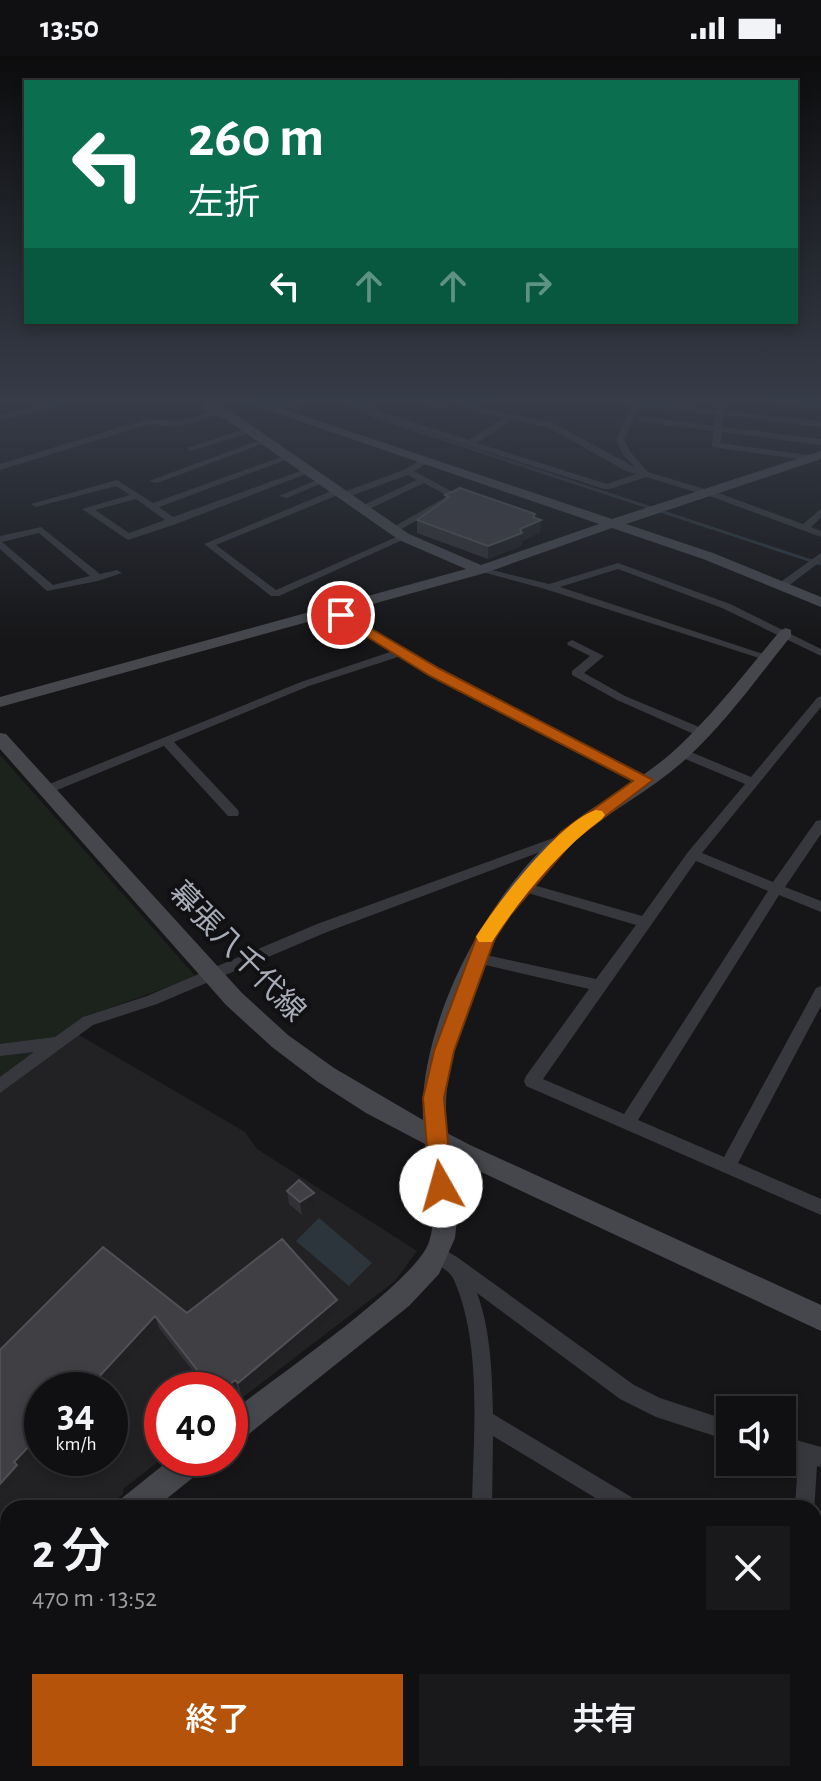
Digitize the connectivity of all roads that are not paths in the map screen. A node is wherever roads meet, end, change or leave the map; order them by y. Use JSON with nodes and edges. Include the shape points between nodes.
{"nodes":[{"id":1,"x":158,"y":480,"type":"edge"},
{"id":2,"x":227,"y":480,"type":"edge"},
{"id":3,"x":286,"y":480,"type":"edge"},
{"id":4,"x":383,"y":480,"type":"edge"},
{"id":5,"x":424,"y":480,"type":"joint"},
{"id":6,"x":480,"y":480,"type":"edge"},
{"id":7,"x":583,"y":480,"type":"edge"},
{"id":8,"x":630,"y":480,"type":"edge"},
{"id":9,"x":664,"y":480,"type":"edge"},
{"id":10,"x":738,"y":480,"type":"edge"},
{"id":11,"x":154,"y":481,"type":"dead end"},
{"id":12,"x":322,"y":481,"type":"joint"},
{"id":13,"x":703,"y":492,"type":"junction"},
{"id":14,"x":340,"y":494,"type":"junction"},
{"id":15,"x":138,"y":496,"type":"junction"},
{"id":16,"x":284,"y":496,"type":"dead end"},
{"id":17,"x":36,"y":504,"type":"dead end"},
{"id":18,"x":152,"y":506,"type":"junction"},
{"id":19,"x":362,"y":509,"type":"junction"},
{"id":20,"x":821,"y":512,"type":"edge"},
{"id":21,"x":173,"y":522,"type":"junction"},
{"id":22,"x":613,"y":524,"type":"junction"},
{"id":23,"x":804,"y":528,"type":"junction"},
{"id":24,"x":398,"y":533,"type":"junction"},
{"id":25,"x":821,"y":534,"type":"edge"},
{"id":26,"x":0,"y":541,"type":"edge"},
{"id":27,"x":816,"y":563,"type":"edge"},
{"id":28,"x":480,"y":570,"type":"junction"},
{"id":29,"x":117,"y":573,"type":"dead end"},
{"id":30,"x":98,"y":578,"type":"junction"},
{"id":31,"x":783,"y":585,"type":"junction"},
{"id":32,"x":549,"y":587,"type":"junction"},
{"id":33,"x":821,"y":602,"type":"edge"},
{"id":34,"x":334,"y":609,"type":"junction"},
{"id":35,"x":786,"y":633,"type":"junction"},
{"id":36,"x":572,"y":643,"type":"dead end"},
{"id":37,"x":400,"y":653,"type":"junction"},
{"id":38,"x":821,"y":653,"type":"edge"},
{"id":39,"x":766,"y":657,"type":"junction"},
{"id":40,"x":821,"y":700,"type":"edge"},
{"id":41,"x":0,"y":702,"type":"edge"},
{"id":42,"x":700,"y":732,"type":"junction"},
{"id":43,"x":0,"y":738,"type":"edge"},
{"id":44,"x":168,"y":743,"type":"junction"},
{"id":45,"x":682,"y":753,"type":"junction"},
{"id":46,"x":645,"y":780,"type":"junction"},
{"id":47,"x":751,"y":782,"type":"junction"},
{"id":48,"x":46,"y":790,"type":"junction"},
{"id":49,"x":233,"y":813,"type":"dead end"},
{"id":50,"x":821,"y":824,"type":"edge"},
{"id":51,"x":567,"y":836,"type":"junction"},
{"id":52,"x":693,"y":855,"type":"junction"},
{"id":53,"x":523,"y":887,"type":"junction"},
{"id":54,"x":776,"y":889,"type":"junction"},
{"id":55,"x":821,"y":907,"type":"edge"},
{"id":56,"x":645,"y":922,"type":"junction"},
{"id":57,"x":477,"y":958,"type":"junction"},
{"id":58,"x":211,"y":974,"type":"junction"},
{"id":59,"x":600,"y":986,"type":"junction"},
{"id":60,"x":821,"y":992,"type":"edge"},
{"id":61,"x":58,"y":1043,"type":"junction"},
{"id":62,"x":0,"y":1050,"type":"edge"},
{"id":63,"x":0,"y":1086,"type":"edge"},
{"id":64,"x":628,"y":1122,"type":"junction"},
{"id":65,"x":435,"y":1138,"type":"junction"},
{"id":66,"x":728,"y":1166,"type":"junction"},
{"id":67,"x":821,"y":1207,"type":"edge"},
{"id":68,"x":438,"y":1254,"type":"junction"},
{"id":69,"x":461,"y":1270,"type":"junction"},
{"id":70,"x":821,"y":1318,"type":"edge"},
{"id":71,"x":248,"y":1417,"type":"edge"},
{"id":72,"x":483,"y":1419,"type":"junction"},
{"id":73,"x":716,"y":1426,"type":"edge"},
{"id":74,"x":814,"y":1455,"type":"edge"},
{"id":75,"x":172,"y":1476,"type":"edge"},
{"id":76,"x":142,"y":1500,"type":"edge"},
{"id":77,"x":482,"y":1500,"type":"edge"},
{"id":78,"x":618,"y":1500,"type":"edge"},
{"id":79,"x":806,"y":1500,"type":"edge"}],
"edges":[{"from":1,"to":11,"type":"street"},
{"from":2,"to":18,"type":"street"},
{"from":3,"to":21,"type":"street"},
{"from":4,"to":14,"type":"street"},
{"from":5,"to":19,"type":"street"},
{"from":5,"to":24,"type":"street","via":[[455,496]]},
{"from":6,"to":22,"type":"street"},
{"from":7,"to":8,"type":"street","via":[[607,487]]},
{"from":9,"to":13,"type":"street"},
{"from":10,"to":13,"type":"street"},
{"from":12,"to":14,"type":"street"},
{"from":12,"to":16,"type":"street"},
{"from":13,"to":22,"type":"street"},
{"from":13,"to":23,"type":"street"},
{"from":14,"to":19,"type":"street"},
{"from":14,"to":24,"type":"street","via":[[209,544],[275,594]]},
{"from":15,"to":17,"type":"street","via":[[117,483]]},
{"from":15,"to":18,"type":"street"},
{"from":15,"to":21,"type":"street","via":[[87,509],[128,537]]},
{"from":18,"to":21,"type":"street"},
{"from":19,"to":24,"type":"street"},
{"from":20,"to":23,"type":"street"},
{"from":22,"to":28,"type":"street"},
{"from":22,"to":31,"type":"street"},
{"from":23,"to":25,"type":"street"},
{"from":24,"to":28,"type":"street"},
{"from":26,"to":30,"type":"street","via":[[41,530]]},
{"from":26,"to":30,"type":"street","via":[[51,589]]},
{"from":27,"to":31,"type":"street"},
{"from":28,"to":32,"type":"street"},
{"from":28,"to":34,"type":"street"},
{"from":29,"to":30,"type":"street"},
{"from":31,"to":33,"type":"street"},
{"from":32,"to":35,"type":"street","via":[[618,566]]},
{"from":32,"to":39,"type":"street"},
{"from":34,"to":37,"type":"street"},
{"from":34,"to":41,"type":"street"},
{"from":35,"to":38,"type":"street"},
{"from":35,"to":39,"type":"street"},
{"from":36,"to":42,"type":"street","via":[[598,656],[576,673]]},
{"from":37,"to":44,"type":"street","via":[[305,684]]},
{"from":37,"to":46,"type":"street"},
{"from":39,"to":42,"type":"street"},
{"from":40,"to":47,"type":"street"},
{"from":42,"to":45,"type":"street"},
{"from":43,"to":48,"type":"street","name":"幕張八千代線"},
{"from":44,"to":48,"type":"street"},
{"from":44,"to":49,"type":"street"},
{"from":45,"to":46,"type":"street"},
{"from":45,"to":47,"type":"street"},
{"from":46,"to":51,"type":"street"},
{"from":47,"to":52,"type":"street"},
{"from":48,"to":58,"type":"street","name":"幕張八千代線"},
{"from":50,"to":54,"type":"street"},
{"from":51,"to":53,"type":"street"},
{"from":51,"to":58,"type":"street"},
{"from":52,"to":54,"type":"street"},
{"from":52,"to":56,"type":"street"},
{"from":53,"to":56,"type":"street"},
{"from":53,"to":57,"type":"street","via":[[486,936]]},
{"from":54,"to":55,"type":"street"},
{"from":54,"to":64,"type":"street"},
{"from":56,"to":59,"type":"street"},
{"from":57,"to":59,"type":"street"},
{"from":57,"to":65,"type":"street","via":[[444,1051],[434,1098]]},
{"from":58,"to":61,"type":"street","via":[[88,1021]]},
{"from":58,"to":65,"type":"street","name":"幕張八千代線","via":[[280,1041],[326,1075]]},
{"from":59,"to":64,"type":"street","via":[[532,1081]]},
{"from":60,"to":66,"type":"street"},
{"from":61,"to":62,"type":"street"},
{"from":61,"to":63,"type":"street"},
{"from":64,"to":66,"type":"street"},
{"from":65,"to":68,"type":"street","via":[[444,1205]]},
{"from":65,"to":70,"type":"street","name":"幕張八千代線"},
{"from":66,"to":67,"type":"street"},
{"from":68,"to":69,"type":"street"},
{"from":68,"to":71,"type":"street","via":[[377,1315]]},
{"from":69,"to":72,"type":"street","via":[[481,1360]]},
{"from":69,"to":73,"type":"street","via":[[627,1392]]},
{"from":72,"to":77,"type":"street"},
{"from":72,"to":78,"type":"street"},
{"from":74,"to":79,"type":"street"},
{"from":75,"to":76,"type":"street"}]}
